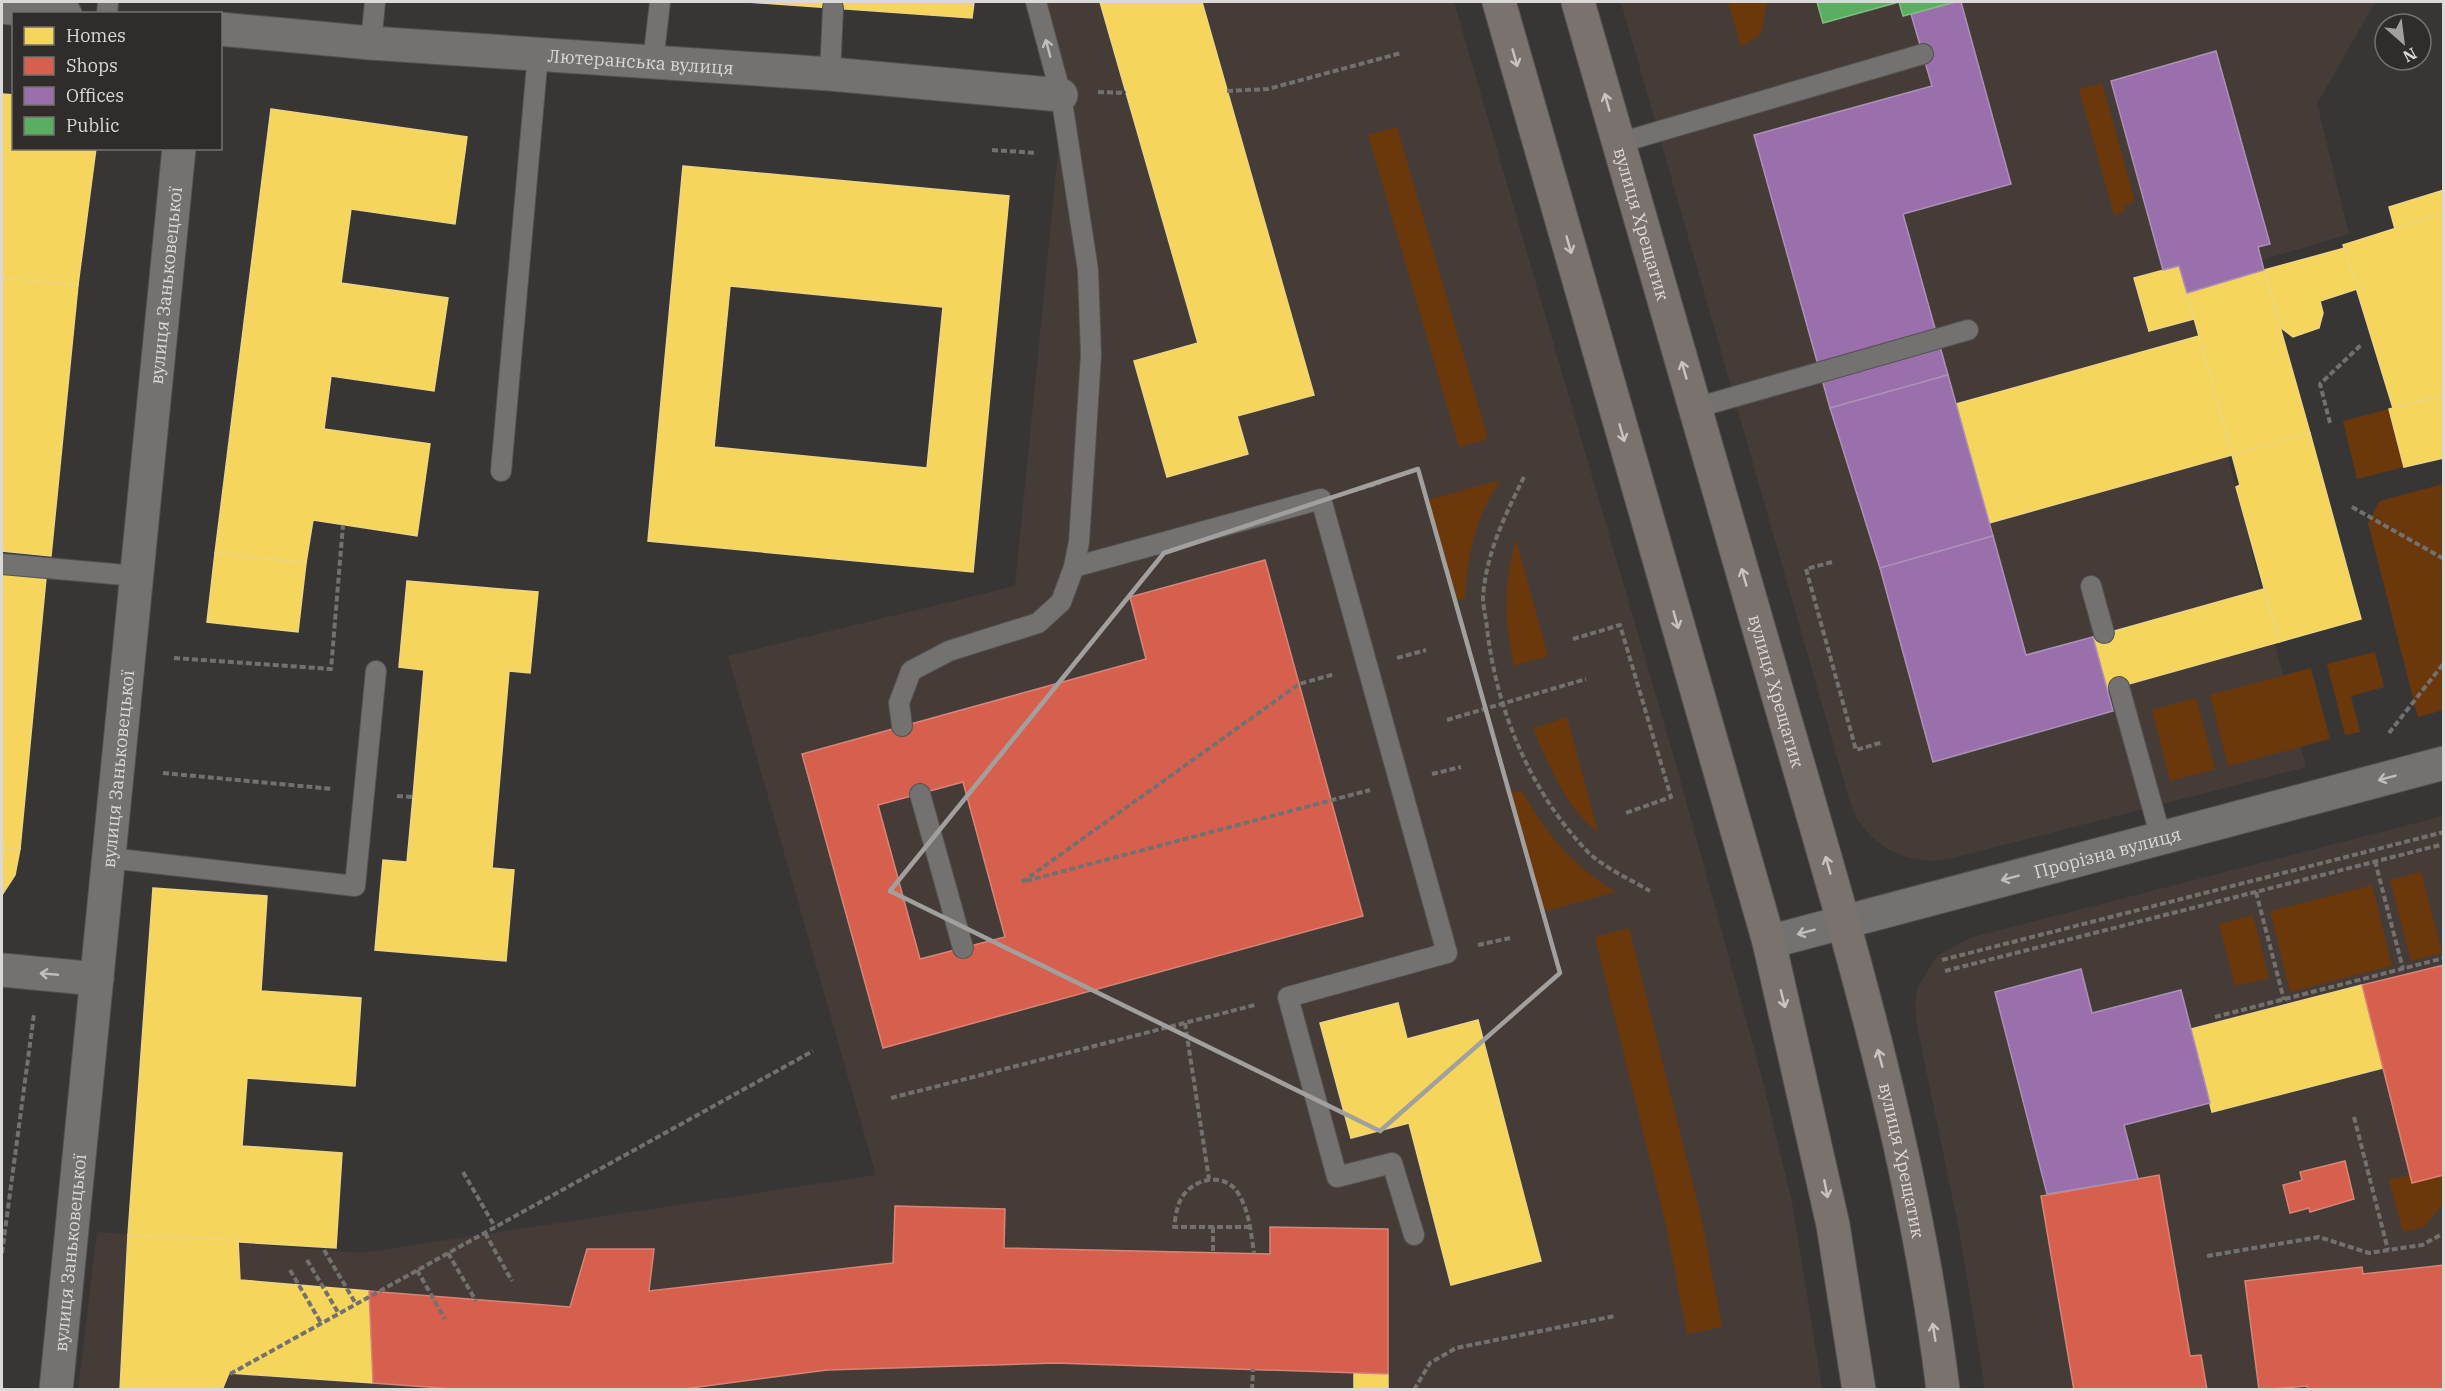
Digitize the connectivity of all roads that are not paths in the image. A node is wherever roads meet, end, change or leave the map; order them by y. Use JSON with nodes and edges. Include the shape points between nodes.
{"nodes":[{"id":1,"x":375,"y":2,"type":"edge"},
{"id":2,"x":660,"y":2,"type":"edge"},
{"id":3,"x":1036,"y":2,"type":"edge"},
{"id":4,"x":1498,"y":2,"type":"edge"},
{"id":5,"x":1578,"y":2,"type":"edge"},
{"id":6,"x":2,"y":7,"type":"edge"},
{"id":7,"x":833,"y":8,"type":"dead end"},
{"id":8,"x":47,"y":12,"type":"edge"},
{"id":9,"x":222,"y":29,"type":"edge"},
{"id":10,"x":371,"y":43,"type":"junction"},
{"id":11,"x":538,"y":54,"type":"junction"},
{"id":12,"x":1923,"y":54,"type":"dead end"},
{"id":13,"x":653,"y":62,"type":"junction"},
{"id":14,"x":830,"y":74,"type":"junction"},
{"id":15,"x":1076,"y":94,"type":"junction"},
{"id":16,"x":1619,"y":143,"type":"junction"},
{"id":17,"x":179,"y":150,"type":"edge"},
{"id":18,"x":1968,"y":330,"type":"dead end"},
{"id":19,"x":1695,"y":408,"type":"junction"},
{"id":20,"x":501,"y":471,"type":"dead end"},
{"id":21,"x":2,"y":564,"type":"edge"},
{"id":22,"x":1074,"y":567,"type":"junction"},
{"id":23,"x":136,"y":576,"type":"junction"},
{"id":24,"x":2091,"y":586,"type":"dead end"},
{"id":25,"x":2104,"y":633,"type":"dead end"},
{"id":26,"x":376,"y":671,"type":"dead end"},
{"id":27,"x":2119,"y":687,"type":"dead end"},
{"id":28,"x":902,"y":726,"type":"dead end"},
{"id":29,"x":2444,"y":763,"type":"edge"},
{"id":30,"x":920,"y":794,"type":"dead end"},
{"id":31,"x":2161,"y":838,"type":"junction"},
{"id":32,"x":109,"y":858,"type":"junction"},
{"id":33,"x":1844,"y":922,"type":"junction"},
{"id":34,"x":1769,"y":942,"type":"junction"},
{"id":35,"x":963,"y":948,"type":"dead end"},
{"id":36,"x":2,"y":970,"type":"edge"},
{"id":37,"x":97,"y":979,"type":"junction"},
{"id":38,"x":1414,"y":1235,"type":"dead end"},
{"id":39,"x":62,"y":1389,"type":"edge"},
{"id":40,"x":1859,"y":1389,"type":"edge"},
{"id":41,"x":1942,"y":1389,"type":"edge"}],
"edges":[{"from":1,"to":10,"type":"lane"},
{"from":2,"to":13,"type":"lane"},
{"from":15,"to":3,"type":"lane","one_way":true},
{"from":4,"to":34,"type":"main road","one_way":true},
{"from":16,"to":5,"type":"main road","name":"вулиця Хрещатик","one_way":true},
{"from":6,"to":8,"type":"street"},
{"from":7,"to":14,"type":"lane"},
{"from":9,"to":10,"type":"street","name":"Лютеранська вулиця"},
{"from":10,"to":11,"type":"street","name":"Лютеранська вулиця"},
{"from":11,"to":13,"type":"street","name":"Лютеранська вулиця"},
{"from":11,"to":20,"type":"lane"},
{"from":12,"to":16,"type":"lane"},
{"from":13,"to":14,"type":"street","name":"Лютеранська вулиця"},
{"from":14,"to":15,"type":"street","name":"Лютеранська вулиця"},
{"from":15,"to":22,"type":"lane","via":[[1091,355]]},
{"from":19,"to":16,"type":"main road","name":"вулиця Хрещатик","one_way":true},
{"from":17,"to":23,"type":"street","name":"вулиця Заньковецької"},
{"from":18,"to":19,"type":"lane"},
{"from":33,"to":19,"type":"main road","name":"вулиця Хрещатик","one_way":true},
{"from":21,"to":23,"type":"lane"},
{"from":22,"to":28,"type":"lane","via":[[1061,602],[1038,623],[949,651],[912,671],[899,703]]},
{"from":22,"to":38,"type":"lane","via":[[1321,499],[1447,953],[1288,997],[1337,1177],[1392,1163]]},
{"from":23,"to":32,"type":"street","name":"вулиця Заньковецької"},
{"from":24,"to":25,"type":"lane"},
{"from":26,"to":32,"type":"lane","via":[[355,886]]},
{"from":27,"to":31,"type":"lane"},
{"from":29,"to":31,"type":"street","name":"Прорізна вулиця","one_way":true},
{"from":30,"to":35,"type":"lane"},
{"from":31,"to":33,"type":"street","name":"Прорізна вулиця","one_way":true},
{"from":32,"to":37,"type":"street","name":"вулиця Заньковецької"},
{"from":33,"to":34,"type":"street","name":"Прорізна вулиця","one_way":true},
{"from":41,"to":33,"type":"main road","name":"вулиця Хрещатик","one_way":true,"via":[[1911,1203],[1884,1076]]},
{"from":34,"to":40,"type":"main road","one_way":true,"via":[[1824,1182]]},
{"from":37,"to":36,"type":"street","one_way":true},
{"from":37,"to":39,"type":"street","name":"вулиця Заньковецької"}]}
